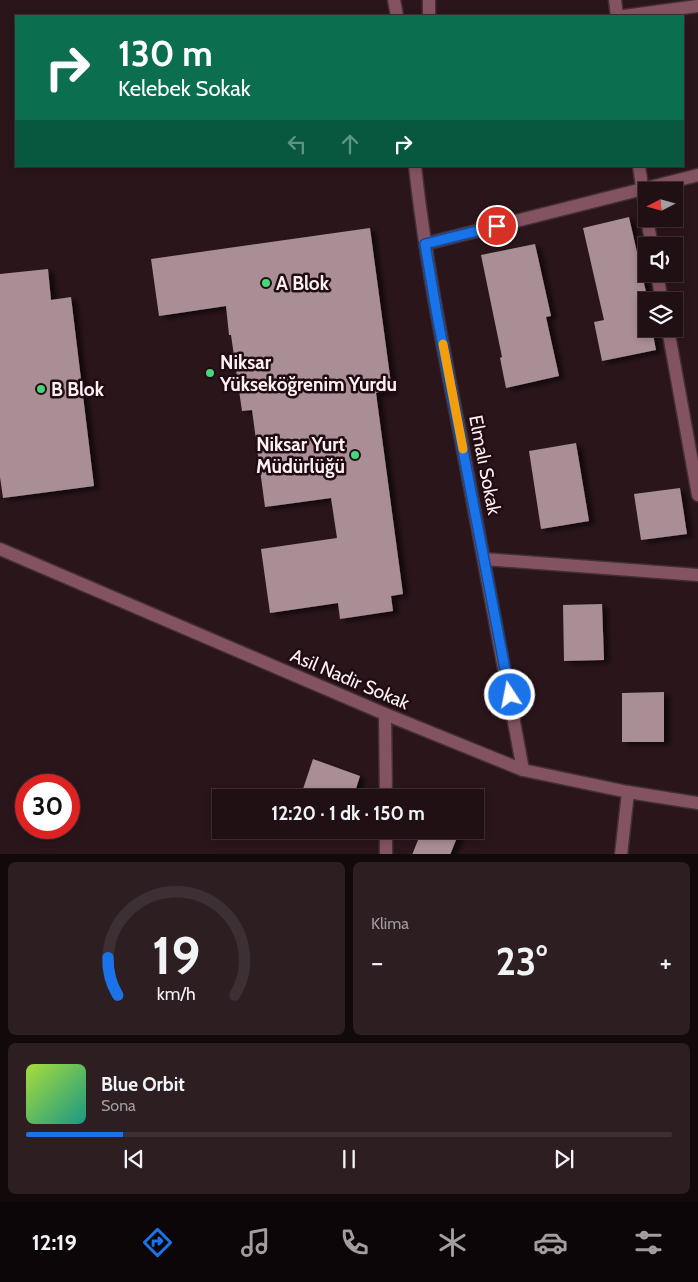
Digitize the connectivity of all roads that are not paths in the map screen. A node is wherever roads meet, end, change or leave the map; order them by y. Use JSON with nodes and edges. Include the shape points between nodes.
{"nodes":[{"id":1,"x":394,"y":0,"type":"edge"},
{"id":2,"x":429,"y":0,"type":"edge"},
{"id":3,"x":615,"y":0,"type":"edge"},
{"id":4,"x":698,"y":6,"type":"edge"},
{"id":5,"x":397,"y":15,"type":"edge"},
{"id":6,"x":429,"y":15,"type":"edge"},
{"id":7,"x":617,"y":15,"type":"edge"},
{"id":8,"x":631,"y":15,"type":"edge"},
{"id":9,"x":415,"y":167,"type":"edge"},
{"id":10,"x":639,"y":167,"type":"edge"},
{"id":11,"x":698,"y":176,"type":"edge"},
{"id":12,"x":641,"y":182,"type":"edge"},
{"id":13,"x":674,"y":182,"type":"edge"},
{"id":14,"x":638,"y":191,"type":"edge"},
{"id":15,"x":425,"y":244,"type":"junction"},
{"id":16,"x":669,"y":337,"type":"edge"},
{"id":17,"x":698,"y":495,"type":"edge"},
{"id":18,"x":0,"y":550,"type":"edge"},
{"id":19,"x":484,"y":559,"type":"junction"},
{"id":20,"x":698,"y":575,"type":"edge"},
{"id":21,"x":385,"y":714,"type":"junction"},
{"id":22,"x":523,"y":770,"type":"junction"},
{"id":23,"x":386,"y":789,"type":"edge"},
{"id":24,"x":628,"y":792,"type":"junction"},
{"id":25,"x":698,"y":803,"type":"edge"},
{"id":26,"x":386,"y":839,"type":"edge"},
{"id":27,"x":386,"y":854,"type":"edge"},
{"id":28,"x":621,"y":854,"type":"edge"}],
"edges":[{"from":1,"to":5,"type":"street"},
{"from":2,"to":6,"type":"street"},
{"from":3,"to":7,"type":"street"},
{"from":4,"to":8,"type":"street"},
{"from":9,"to":15,"type":"street","name":"Elmalı Sokak"},
{"from":10,"to":12,"type":"street"},
{"from":11,"to":13,"type":"street"},
{"from":14,"to":15,"type":"street"},
{"from":15,"to":19,"type":"street","name":"Elmalı Sokak"},
{"from":16,"to":17,"type":"street"},
{"from":18,"to":21,"type":"street","name":"Asil Nadir Sokak"},
{"from":19,"to":20,"type":"street"},
{"from":19,"to":22,"type":"street","name":"Elmalı Sokak"},
{"from":21,"to":22,"type":"street","name":"Asil Nadir Sokak"},
{"from":21,"to":23,"type":"street"},
{"from":22,"to":24,"type":"street","name":"Asil Nadir Sokak"},
{"from":24,"to":25,"type":"street","name":"Asil Nadir Sokak"},
{"from":24,"to":28,"type":"street"},
{"from":26,"to":27,"type":"street"}]}
